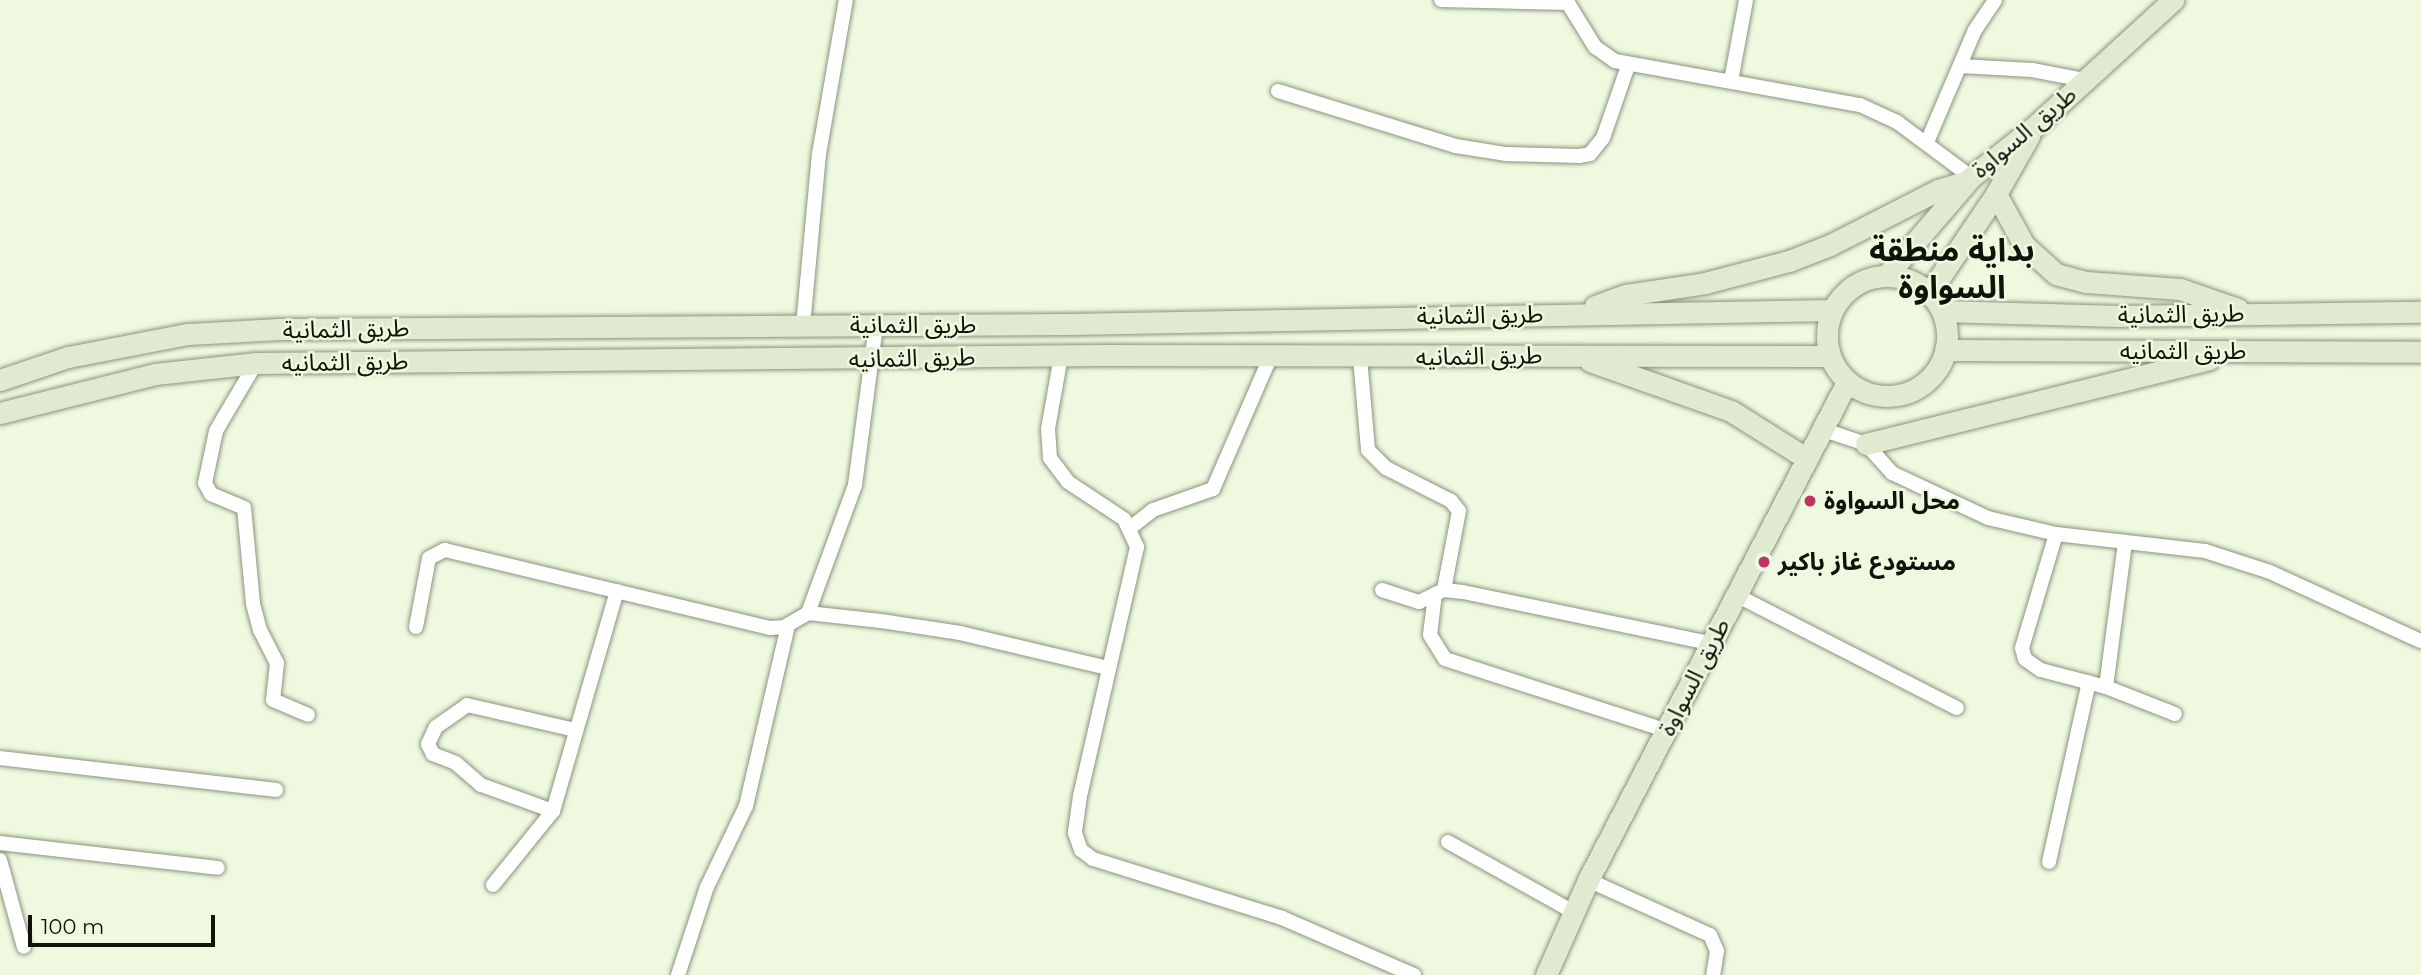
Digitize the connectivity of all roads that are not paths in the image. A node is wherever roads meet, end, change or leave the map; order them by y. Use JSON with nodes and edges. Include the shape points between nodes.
{"nodes":[{"id":1,"x":846,"y":0,"type":"edge"},
{"id":2,"x":1441,"y":0,"type":"edge"},
{"id":3,"x":1746,"y":0,"type":"edge"},
{"id":4,"x":1995,"y":0,"type":"edge"},
{"id":5,"x":2173,"y":0,"type":"edge"},
{"id":6,"x":1567,"y":1,"type":"edge"},
{"id":7,"x":1628,"y":66,"type":"junction"},
{"id":8,"x":1960,"y":66,"type":"junction"},
{"id":9,"x":2085,"y":80,"type":"junction"},
{"id":10,"x":1731,"y":81,"type":"junction"},
{"id":11,"x":1278,"y":91,"type":"dead end"},
{"id":12,"x":2033,"y":128,"type":"junction"},
{"id":13,"x":1927,"y":142,"type":"junction"},
{"id":14,"x":1968,"y":180,"type":"junction"},
{"id":15,"x":1996,"y":194,"type":"junction"},
{"id":16,"x":1887,"y":275,"type":"junction"},
{"id":17,"x":1929,"y":293,"type":"junction"},
{"id":18,"x":1832,"y":310,"type":"junction"},
{"id":19,"x":1942,"y":311,"type":"junction"},
{"id":20,"x":2421,"y":312,"type":"edge"},
{"id":21,"x":1580,"y":313,"type":"junction"},
{"id":22,"x":2250,"y":313,"type":"junction"},
{"id":23,"x":876,"y":325,"type":"junction"},
{"id":24,"x":803,"y":326,"type":"junction"},
{"id":25,"x":1945,"y":350,"type":"junction"},
{"id":26,"x":2242,"y":351,"type":"junction"},
{"id":27,"x":2421,"y":352,"type":"edge"},
{"id":28,"x":1575,"y":355,"type":"junction"},
{"id":29,"x":1061,"y":356,"type":"junction"},
{"id":30,"x":1829,"y":356,"type":"junction"},
{"id":31,"x":872,"y":358,"type":"junction"},
{"id":32,"x":1270,"y":358,"type":"junction"},
{"id":33,"x":1360,"y":358,"type":"junction"},
{"id":34,"x":256,"y":363,"type":"junction"},
{"id":35,"x":0,"y":380,"type":"edge"},
{"id":36,"x":1847,"y":382,"type":"junction"},
{"id":37,"x":0,"y":413,"type":"edge"},
{"id":38,"x":1821,"y":429,"type":"junction"},
{"id":39,"x":1866,"y":444,"type":"junction"},
{"id":40,"x":1806,"y":458,"type":"junction"},
{"id":41,"x":1130,"y":528,"type":"junction"},
{"id":42,"x":2056,"y":534,"type":"junction"},
{"id":43,"x":2125,"y":542,"type":"junction"},
{"id":44,"x":1382,"y":590,"type":"dead end"},
{"id":45,"x":618,"y":591,"type":"junction"},
{"id":46,"x":1439,"y":592,"type":"junction"},
{"id":47,"x":1736,"y":595,"type":"junction"},
{"id":48,"x":808,"y":613,"type":"junction"},
{"id":49,"x":788,"y":625,"type":"junction"},
{"id":50,"x":415,"y":627,"type":"dead end"},
{"id":51,"x":2421,"y":640,"type":"edge"},
{"id":52,"x":1710,"y":643,"type":"junction"},
{"id":53,"x":1108,"y":668,"type":"junction"},
{"id":54,"x":2089,"y":682,"type":"junction"},
{"id":55,"x":2106,"y":687,"type":"junction"},
{"id":56,"x":1957,"y":708,"type":"dead end"},
{"id":57,"x":2175,"y":714,"type":"dead end"},
{"id":58,"x":308,"y":715,"type":"dead end"},
{"id":59,"x":575,"y":730,"type":"junction"},
{"id":60,"x":1668,"y":731,"type":"junction"},
{"id":61,"x":0,"y":758,"type":"edge"},
{"id":62,"x":276,"y":790,"type":"dead end"},
{"id":63,"x":553,"y":811,"type":"junction"},
{"id":64,"x":1448,"y":842,"type":"dead end"},
{"id":65,"x":0,"y":843,"type":"edge"},
{"id":66,"x":0,"y":860,"type":"edge"},
{"id":67,"x":2049,"y":862,"type":"dead end"},
{"id":68,"x":218,"y":868,"type":"dead end"},
{"id":69,"x":1588,"y":880,"type":"junction"},
{"id":70,"x":493,"y":885,"type":"dead end"},
{"id":71,"x":1574,"y":912,"type":"junction"},
{"id":72,"x":24,"y":947,"type":"dead end"},
{"id":73,"x":678,"y":975,"type":"edge"},
{"id":74,"x":1414,"y":975,"type":"edge"},
{"id":75,"x":1546,"y":975,"type":"edge"},
{"id":76,"x":1713,"y":975,"type":"edge"}],
"edges":[{"from":1,"to":24,"type":"street","via":[[819,154]]},
{"from":2,"to":6,"type":"street"},
{"from":3,"to":10,"type":"street"},
{"from":4,"to":8,"type":"street","via":[[1975,30]]},
{"from":5,"to":9,"type":"street","name":"طريق السواوة"},
{"from":6,"to":7,"type":"street","via":[[1602,55]]},
{"from":7,"to":10,"type":"street"},
{"from":7,"to":11,"type":"street","via":[[1603,138],[1590,154],[1579,156],[1506,154],[1456,146]]},
{"from":8,"to":9,"type":"street"},
{"from":8,"to":13,"type":"street"},
{"from":9,"to":12,"type":"street","name":"طريق السواوة"},
{"from":10,"to":13,"type":"street","via":[[1860,104]]},
{"from":12,"to":14,"type":"street","name":"طريق السواوة"},
{"from":12,"to":15,"type":"street"},
{"from":13,"to":14,"type":"street"},
{"from":14,"to":16,"type":"street","name":"طريق السواوة"},
{"from":14,"to":21,"type":"street","via":[[1789,261],[1705,283],[1626,295]]},
{"from":15,"to":17,"type":"street"},
{"from":15,"to":22,"type":"street","via":[[2024,245],[2056,274],[2086,282],[2180,289]]},
{"from":16,"to":17,"type":"street","via":[[1910,280]]},
{"from":16,"to":18,"type":"street","via":[[1854,285]]},
{"from":17,"to":19,"type":"street"},
{"from":18,"to":21,"type":"street","name":"طريق الثمانية"},
{"from":18,"to":30,"type":"street","via":[[1826,341]]},
{"from":19,"to":22,"type":"street","name":"طريق الثمانية","via":[[2119,316]]},
{"from":19,"to":25,"type":"street"},
{"from":20,"to":22,"type":"street","name":"طريق الثمانية"},
{"from":21,"to":23,"type":"street","name":"طريق الثمانية"},
{"from":23,"to":24,"type":"street","name":"طريق الثمانية"},
{"from":23,"to":31,"type":"street"},
{"from":24,"to":35,"type":"street","name":"طريق الثمانية","via":[[279,329],[188,334],[68,357]]},
{"from":25,"to":26,"type":"street","name":"طريق الثمانيه"},
{"from":25,"to":36,"type":"street","via":[[1931,377],[1905,393],[1875,395]]},
{"from":26,"to":27,"type":"street","name":"طريق الثمانيه"},
{"from":26,"to":39,"type":"street"},
{"from":28,"to":30,"type":"street","name":"طريق الثمانيه"},
{"from":28,"to":33,"type":"street","name":"طريق الثمانيه"},
{"from":28,"to":40,"type":"street","via":[[1731,411]]},
{"from":29,"to":31,"type":"street","name":"طريق الثمانيه"},
{"from":29,"to":32,"type":"street","name":"طريق الثمانيه"},
{"from":29,"to":41,"type":"street","via":[[1048,429],[1050,458],[1068,482],[1116,513]]},
{"from":30,"to":36,"type":"street"},
{"from":31,"to":34,"type":"street","name":"طريق الثمانيه"},
{"from":31,"to":48,"type":"street","via":[[855,485]]},
{"from":32,"to":33,"type":"street","name":"طريق الثمانيه"},
{"from":32,"to":41,"type":"street","via":[[1213,489],[1153,510]]},
{"from":33,"to":46,"type":"street","via":[[1368,450],[1386,468],[1451,501],[1459,511]]},
{"from":34,"to":37,"type":"street","name":"طريق الثمانيه","via":[[155,374]]},
{"from":34,"to":58,"type":"street","via":[[216,431],[205,483],[211,494],[244,508],[254,611],[277,663],[272,700]]},
{"from":36,"to":38,"type":"street","name":"طريق السواوة"},
{"from":38,"to":39,"type":"street"},
{"from":38,"to":40,"type":"street","name":"طريق السواوة"},
{"from":39,"to":42,"type":"street","via":[[1892,473],[1935,497],[1988,518]]},
{"from":40,"to":47,"type":"street","name":"طريق السواوة"},
{"from":41,"to":53,"type":"street","via":[[1137,547]]},
{"from":42,"to":43,"type":"street"},
{"from":42,"to":54,"type":"street","via":[[2022,653],[2041,670]]},
{"from":43,"to":51,"type":"street","via":[[2175,545],[2241,562]]},
{"from":43,"to":55,"type":"street"},
{"from":44,"to":46,"type":"street","via":[[1419,602]]},
{"from":45,"to":49,"type":"street","via":[[770,628]]},
{"from":45,"to":50,"type":"street","via":[[445,550],[429,558]]},
{"from":45,"to":59,"type":"street"},
{"from":46,"to":52,"type":"street"},
{"from":46,"to":60,"type":"street","via":[[1430,635],[1445,659]]},
{"from":47,"to":52,"type":"street","name":"طريق السواوة"},
{"from":47,"to":56,"type":"street"},
{"from":48,"to":49,"type":"street"},
{"from":48,"to":53,"type":"street","via":[[924,626]]},
{"from":49,"to":73,"type":"street","via":[[746,806],[707,887]]},
{"from":52,"to":60,"type":"street","name":"طريق السواوة"},
{"from":53,"to":74,"type":"street","via":[[1076,817],[1077,842],[1085,854],[1282,918]]},
{"from":54,"to":55,"type":"street"},
{"from":54,"to":67,"type":"street"},
{"from":55,"to":57,"type":"street"},
{"from":59,"to":63,"type":"street"},
{"from":59,"to":63,"type":"street","via":[[467,705],[436,727],[428,744],[433,754],[456,763],[481,785]]},
{"from":60,"to":69,"type":"street","name":"طريق السواوة"},
{"from":61,"to":62,"type":"street"},
{"from":63,"to":70,"type":"street"},
{"from":64,"to":71,"type":"street"},
{"from":65,"to":68,"type":"street"},
{"from":66,"to":72,"type":"street"},
{"from":69,"to":71,"type":"street","name":"طريق السواوة"},
{"from":69,"to":76,"type":"street","via":[[1710,935],[1717,951]]},
{"from":71,"to":75,"type":"street","name":"طريق السواوة"}]}
